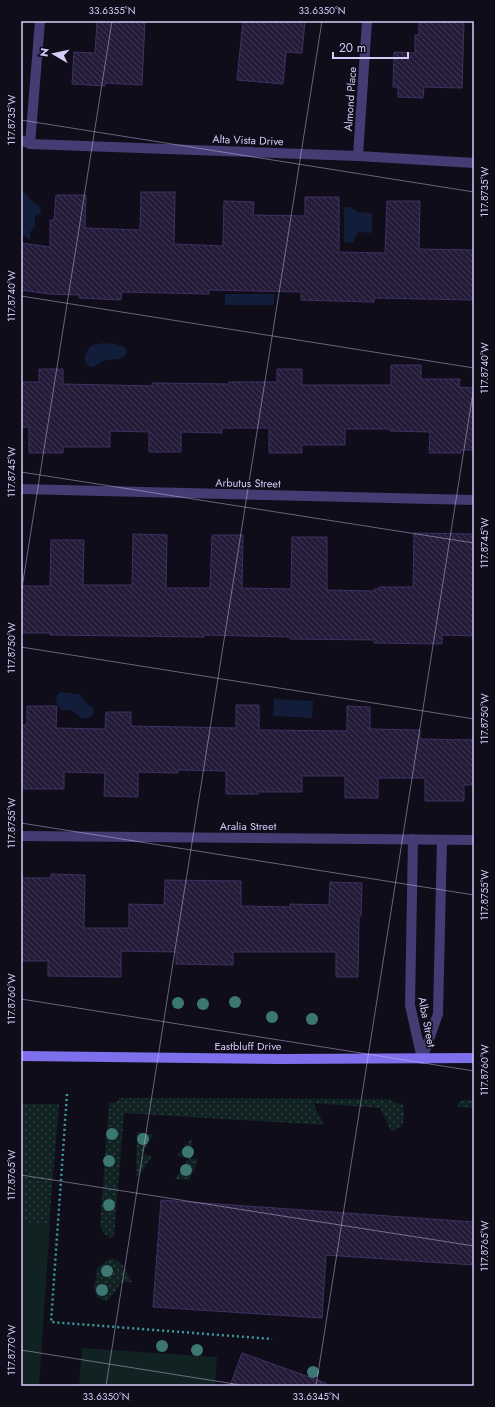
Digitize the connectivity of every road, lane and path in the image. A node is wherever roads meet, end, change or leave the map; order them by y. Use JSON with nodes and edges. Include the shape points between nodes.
{"nodes":[{"id":1,"x":40,"y":21,"type":"edge"},
{"id":2,"x":367,"y":21,"type":"edge"},
{"id":3,"x":26,"y":142,"type":"edge"},
{"id":4,"x":358,"y":156,"type":"junction"},
{"id":5,"x":474,"y":163,"type":"edge"},
{"id":6,"x":21,"y":489,"type":"edge"},
{"id":7,"x":474,"y":500,"type":"edge"},
{"id":8,"x":21,"y":836,"type":"edge"},
{"id":9,"x":413,"y":839,"type":"junction"},
{"id":10,"x":442,"y":840,"type":"junction"},
{"id":11,"x":474,"y":840,"type":"edge"},
{"id":12,"x":21,"y":1056,"type":"edge"},
{"id":13,"x":474,"y":1058,"type":"edge"},
{"id":14,"x":422,"y":1059,"type":"junction"},
{"id":15,"x":67,"y":1094,"type":"dead end"},
{"id":16,"x":272,"y":1339,"type":"dead end"}],
"edges":[{"from":1,"to":3,"type":"street"},
{"from":2,"to":4,"type":"street","name":"Almond Place"},
{"from":3,"to":4,"type":"street","name":"Alta Vista Drive"},
{"from":4,"to":5,"type":"street","name":"Alta Vista Drive"},
{"from":6,"to":7,"type":"street","name":"Arbutus Street"},
{"from":8,"to":9,"type":"street","name":"Aralia Street"},
{"from":9,"to":10,"type":"street","name":"Aralia Street"},
{"from":9,"to":14,"type":"street","name":"Alba Street","via":[[410,1005]]},
{"from":10,"to":11,"type":"street","name":"Aralia Street"},
{"from":10,"to":14,"type":"street","name":"Alba Street","via":[[438,1014]]},
{"from":12,"to":14,"type":"main road","name":"Eastbluff Drive"},
{"from":13,"to":14,"type":"main road","name":"Eastbluff Drive"},
{"from":15,"to":16,"type":"path","via":[[51,1322]]}]}
